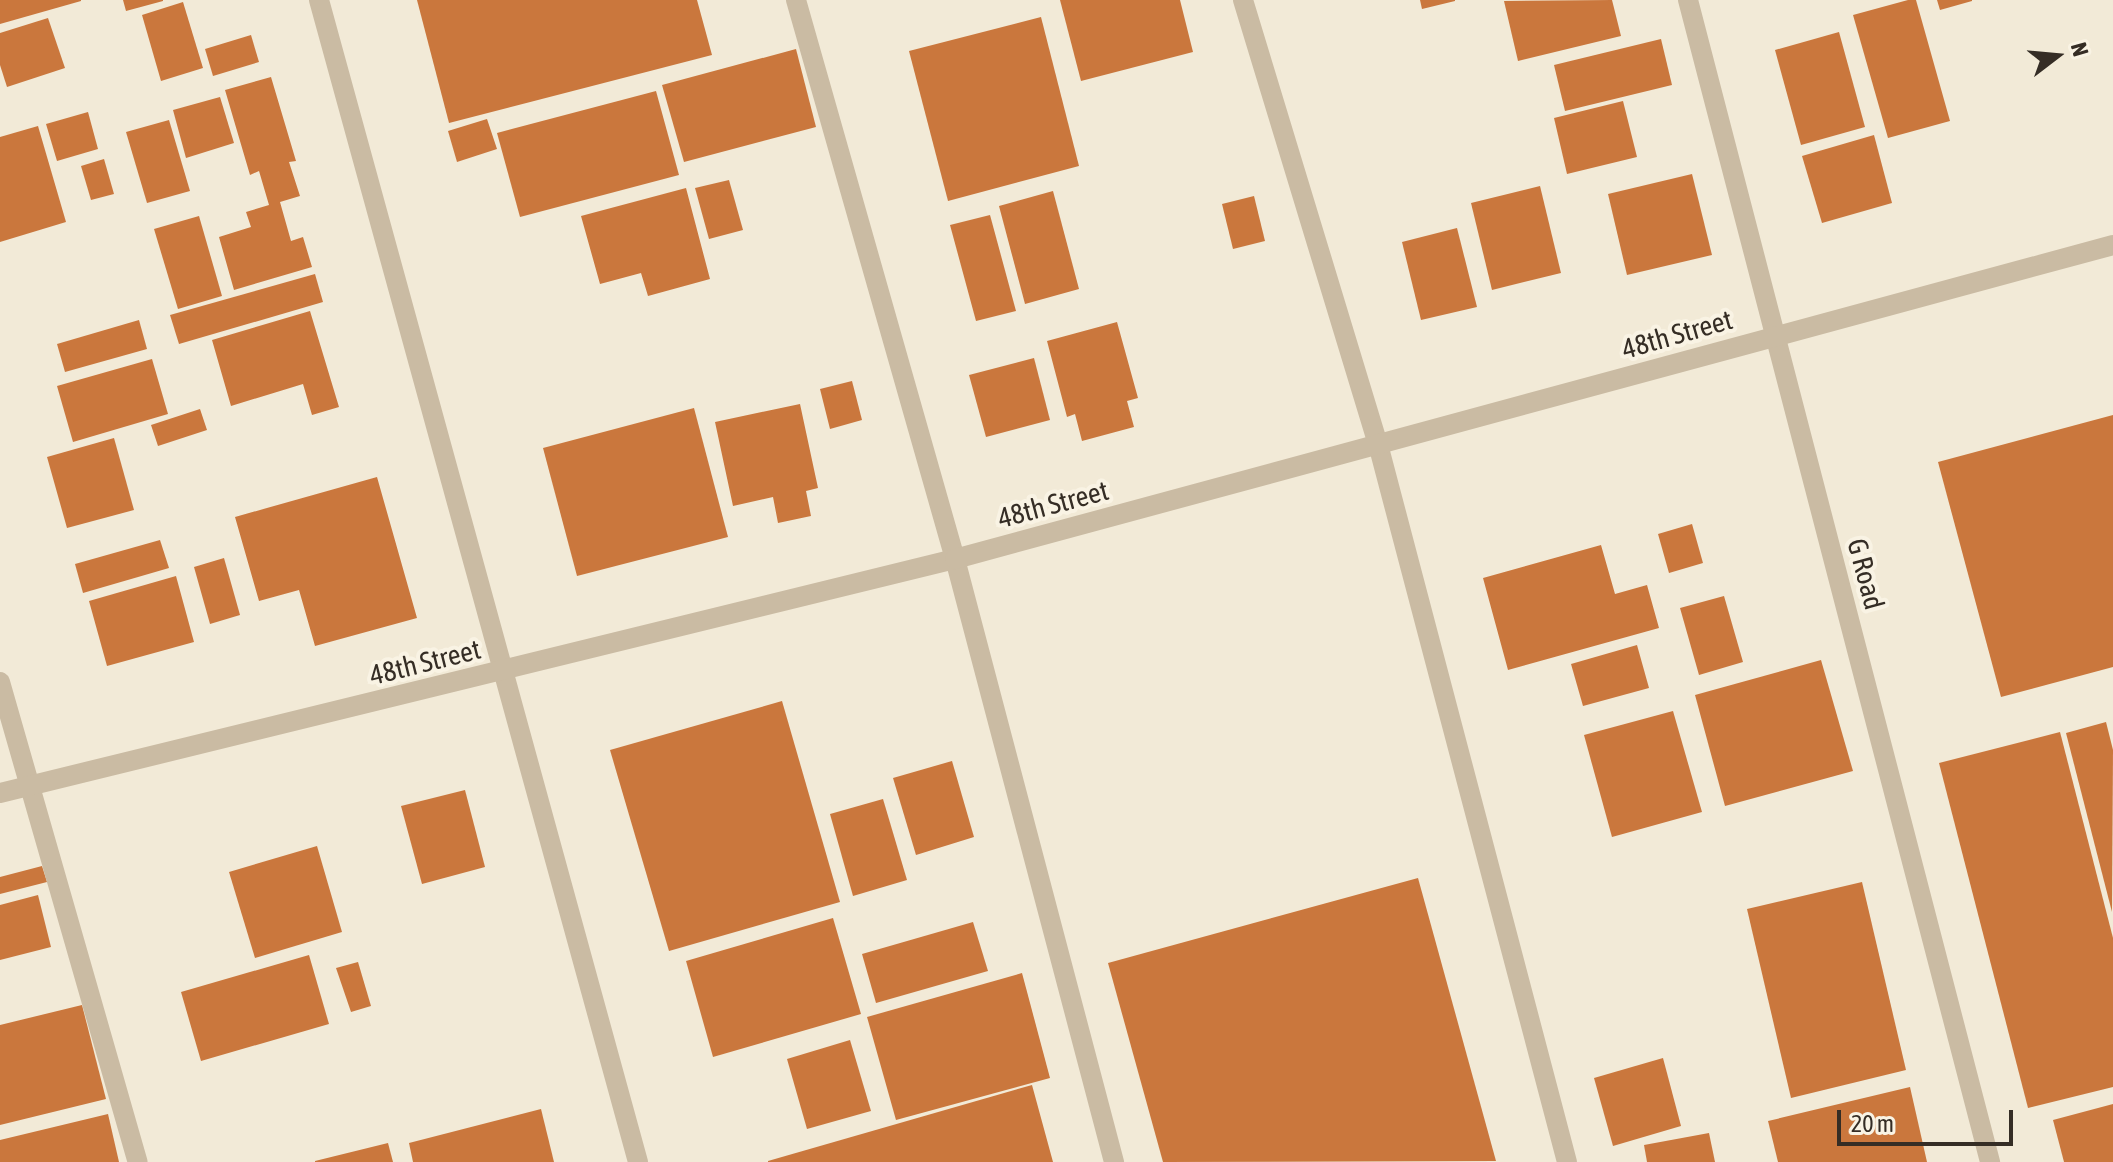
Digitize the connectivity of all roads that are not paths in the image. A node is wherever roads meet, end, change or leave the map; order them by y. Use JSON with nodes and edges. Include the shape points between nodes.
{"nodes":[{"id":1,"x":319,"y":0,"type":"edge"},
{"id":2,"x":796,"y":0,"type":"edge"},
{"id":3,"x":1243,"y":0,"type":"edge"},
{"id":4,"x":1688,"y":0,"type":"edge"},
{"id":5,"x":2113,"y":245,"type":"edge"},
{"id":6,"x":1775,"y":335,"type":"junction"},
{"id":7,"x":1379,"y":448,"type":"junction"},
{"id":8,"x":955,"y":559,"type":"junction"},
{"id":9,"x":506,"y":672,"type":"junction"},
{"id":10,"x":0,"y":682,"type":"edge"},
{"id":11,"x":28,"y":787,"type":"junction"},
{"id":12,"x":0,"y":793,"type":"edge"},
{"id":13,"x":138,"y":1162,"type":"edge"},
{"id":14,"x":638,"y":1162,"type":"edge"},
{"id":15,"x":1114,"y":1162,"type":"edge"},
{"id":16,"x":1567,"y":1162,"type":"edge"},
{"id":17,"x":1990,"y":1162,"type":"edge"}],
"edges":[{"from":1,"to":9,"type":"street"},
{"from":2,"to":8,"type":"street"},
{"from":3,"to":7,"type":"street"},
{"from":4,"to":6,"type":"street","name":"G Road"},
{"from":5,"to":6,"type":"street","name":"48th Street"},
{"from":6,"to":7,"type":"street","name":"48th Street"},
{"from":6,"to":17,"type":"street","name":"G Road"},
{"from":7,"to":8,"type":"street","name":"48th Street"},
{"from":7,"to":16,"type":"street"},
{"from":8,"to":9,"type":"street","name":"48th Street"},
{"from":8,"to":15,"type":"street"},
{"from":9,"to":11,"type":"street","name":"48th Street"},
{"from":9,"to":14,"type":"street"},
{"from":10,"to":11,"type":"street"},
{"from":11,"to":12,"type":"street","name":"48th Street"},
{"from":11,"to":13,"type":"street"}]}
